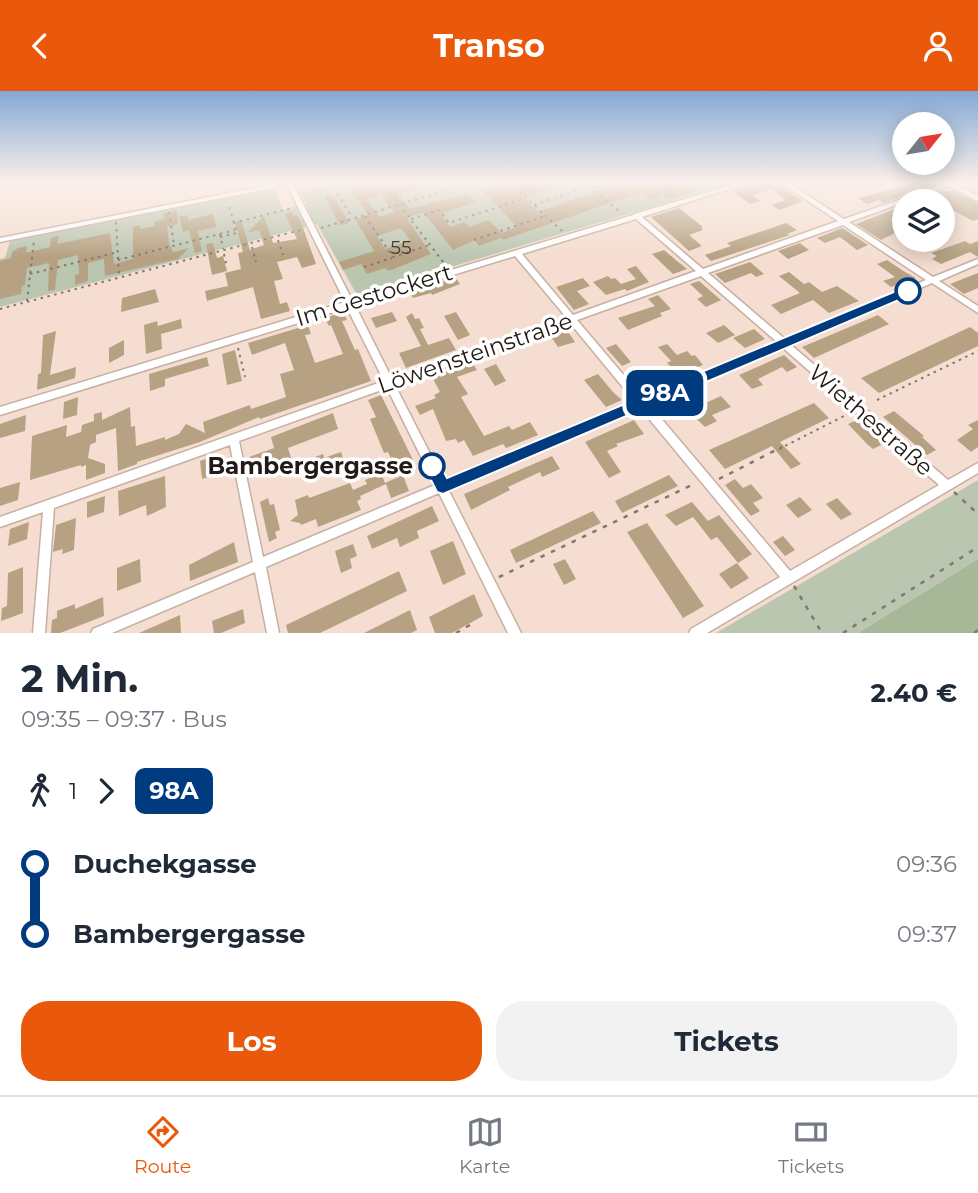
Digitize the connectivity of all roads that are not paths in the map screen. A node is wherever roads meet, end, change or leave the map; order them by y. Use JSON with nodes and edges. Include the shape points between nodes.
{"nodes":[{"id":1,"x":168,"y":207,"type":"edge"},
{"id":2,"x":300,"y":207,"type":"edge"},
{"id":3,"x":663,"y":207,"type":"edge"},
{"id":4,"x":823,"y":207,"type":"edge"},
{"id":5,"x":884,"y":207,"type":"edge"},
{"id":6,"x":631,"y":217,"type":"junction"},
{"id":7,"x":845,"y":222,"type":"junction"},
{"id":8,"x":0,"y":240,"type":"edge"},
{"id":9,"x":516,"y":252,"type":"junction"},
{"id":10,"x":978,"y":261,"type":"edge"},
{"id":11,"x":701,"y":273,"type":"junction"},
{"id":12,"x":933,"y":280,"type":"junction"},
{"id":13,"x":350,"y":303,"type":"junction"},
{"id":14,"x":978,"y":310,"type":"edge"},
{"id":15,"x":573,"y":319,"type":"junction"},
{"id":16,"x":784,"y":343,"type":"junction"},
{"id":17,"x":390,"y":382,"type":"junction"},
{"id":18,"x":640,"y":403,"type":"junction"},
{"id":19,"x":0,"y":411,"type":"edge"},
{"id":20,"x":234,"y":440,"type":"junction"},
{"id":21,"x":978,"y":468,"type":"edge"},
{"id":22,"x":948,"y":486,"type":"junction"},
{"id":23,"x":443,"y":487,"type":"junction"},
{"id":24,"x":49,"y":505,"type":"junction"},
{"id":25,"x":0,"y":522,"type":"edge"},
{"id":26,"x":259,"y":564,"type":"junction"},
{"id":27,"x":787,"y":577,"type":"junction"},
{"id":28,"x":39,"y":633,"type":"edge"},
{"id":29,"x":97,"y":633,"type":"edge"},
{"id":30,"x":273,"y":633,"type":"edge"},
{"id":31,"x":515,"y":633,"type":"edge"},
{"id":32,"x":695,"y":633,"type":"edge"}],
"edges":[{"from":1,"to":8,"type":"street"},
{"from":2,"to":13,"type":"street"},
{"from":3,"to":6,"type":"street","name":"Im Gestockert"},
{"from":4,"to":7,"type":"street"},
{"from":5,"to":7,"type":"street","name":"Löwensteinstraße"},
{"from":6,"to":9,"type":"street","name":"Im Gestockert"},
{"from":6,"to":11,"type":"street","name":"Wiethestraße"},
{"from":7,"to":11,"type":"street","name":"Löwensteinstraße"},
{"from":7,"to":12,"type":"street"},
{"from":9,"to":13,"type":"street","name":"Im Gestockert"},
{"from":9,"to":15,"type":"street"},
{"from":10,"to":12,"type":"street"},
{"from":11,"to":15,"type":"street","name":"Löwensteinstraße"},
{"from":11,"to":16,"type":"street","name":"Wiethestraße"},
{"from":12,"to":14,"type":"street"},
{"from":12,"to":16,"type":"street"},
{"from":13,"to":17,"type":"street"},
{"from":13,"to":19,"type":"street","name":"Im Gestockert"},
{"from":15,"to":17,"type":"street","name":"Löwensteinstraße"},
{"from":15,"to":18,"type":"street"},
{"from":16,"to":18,"type":"street"},
{"from":16,"to":22,"type":"street","name":"Wiethestraße"},
{"from":17,"to":20,"type":"street","name":"Löwensteinstraße"},
{"from":17,"to":23,"type":"street"},
{"from":18,"to":23,"type":"street"},
{"from":18,"to":27,"type":"street"},
{"from":20,"to":24,"type":"street","name":"Löwensteinstraße"},
{"from":20,"to":26,"type":"street"},
{"from":21,"to":22,"type":"street"},
{"from":22,"to":27,"type":"street"},
{"from":23,"to":26,"type":"street"},
{"from":23,"to":31,"type":"street"},
{"from":24,"to":25,"type":"street","name":"Löwensteinstraße"},
{"from":24,"to":28,"type":"street"},
{"from":26,"to":29,"type":"street"},
{"from":26,"to":30,"type":"street"},
{"from":27,"to":32,"type":"street"}]}
